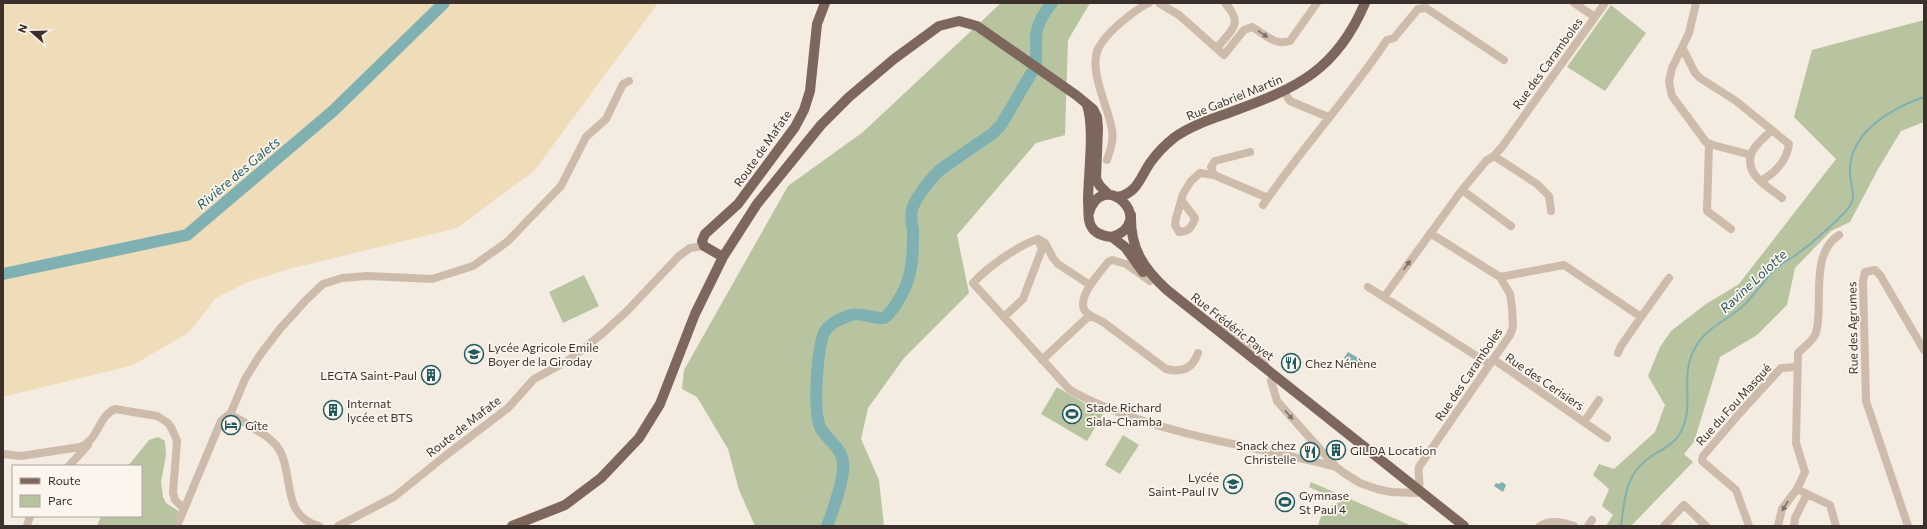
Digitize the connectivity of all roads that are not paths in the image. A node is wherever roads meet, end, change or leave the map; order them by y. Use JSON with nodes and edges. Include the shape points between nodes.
{"nodes":[{"id":1,"x":825,"y":3,"type":"edge"},
{"id":2,"x":1149,"y":3,"type":"edge"},
{"id":3,"x":1159,"y":3,"type":"edge"},
{"id":4,"x":1225,"y":3,"type":"edge"},
{"id":5,"x":1317,"y":3,"type":"edge"},
{"id":6,"x":1365,"y":3,"type":"edge"},
{"id":7,"x":1574,"y":3,"type":"edge"},
{"id":8,"x":1605,"y":3,"type":"edge"},
{"id":9,"x":1696,"y":3,"type":"edge"},
{"id":10,"x":1595,"y":17,"type":"junction"},
{"id":11,"x":1217,"y":48,"type":"junction"},
{"id":12,"x":1682,"y":49,"type":"junction"},
{"id":13,"x":1504,"y":60,"type":"dead end"},
{"id":14,"x":629,"y":81,"type":"dead end"},
{"id":15,"x":1284,"y":92,"type":"junction"},
{"id":16,"x":1085,"y":102,"type":"junction"},
{"id":17,"x":1328,"y":117,"type":"junction"},
{"id":18,"x":1771,"y":131,"type":"junction"},
{"id":19,"x":1709,"y":144,"type":"junction"},
{"id":20,"x":1250,"y":152,"type":"dead end"},
{"id":21,"x":1751,"y":155,"type":"junction"},
{"id":22,"x":1494,"y":156,"type":"junction"},
{"id":23,"x":1097,"y":164,"type":"junction"},
{"id":24,"x":1088,"y":175,"type":"junction"},
{"id":25,"x":1214,"y":175,"type":"junction"},
{"id":26,"x":1142,"y":178,"type":"junction"},
{"id":27,"x":1760,"y":181,"type":"junction"},
{"id":28,"x":1462,"y":190,"type":"junction"},
{"id":29,"x":1114,"y":196,"type":"junction"},
{"id":30,"x":1782,"y":198,"type":"dead end"},
{"id":31,"x":1182,"y":201,"type":"dead end"},
{"id":32,"x":1551,"y":211,"type":"dead end"},
{"id":33,"x":1088,"y":213,"type":"junction"},
{"id":34,"x":1130,"y":213,"type":"junction"},
{"id":35,"x":1511,"y":226,"type":"dead end"},
{"id":36,"x":1731,"y":229,"type":"dead end"},
{"id":37,"x":1430,"y":233,"type":"junction"},
{"id":38,"x":1839,"y":235,"type":"dead end"},
{"id":39,"x":1112,"y":237,"type":"junction"},
{"id":40,"x":704,"y":246,"type":"junction"},
{"id":41,"x":1045,"y":247,"type":"junction"},
{"id":42,"x":723,"y":257,"type":"junction"},
{"id":43,"x":1500,"y":277,"type":"junction"},
{"id":44,"x":1669,"y":278,"type":"dead end"},
{"id":45,"x":1150,"y":281,"type":"junction"},
{"id":46,"x":1090,"y":286,"type":"junction"},
{"id":47,"x":1368,"y":287,"type":"dead end"},
{"id":48,"x":1384,"y":296,"type":"junction"},
{"id":49,"x":1090,"y":315,"type":"junction"},
{"id":50,"x":1004,"y":317,"type":"junction"},
{"id":51,"x":1641,"y":317,"type":"junction"},
{"id":52,"x":1924,"y":350,"type":"edge"},
{"id":53,"x":1198,"y":353,"type":"dead end"},
{"id":54,"x":1618,"y":354,"type":"dead end"},
{"id":55,"x":1042,"y":360,"type":"junction"},
{"id":56,"x":1491,"y":362,"type":"junction"},
{"id":57,"x":1797,"y":367,"type":"junction"},
{"id":58,"x":1273,"y":378,"type":"junction"},
{"id":59,"x":1599,"y":400,"type":"dead end"},
{"id":60,"x":230,"y":415,"type":"junction"},
{"id":61,"x":1584,"y":422,"type":"junction"},
{"id":62,"x":1607,"y":438,"type":"dead end"},
{"id":63,"x":88,"y":444,"type":"junction"},
{"id":64,"x":3,"y":454,"type":"edge"},
{"id":65,"x":70,"y":465,"type":"edge"},
{"id":66,"x":1336,"y":467,"type":"junction"},
{"id":67,"x":1405,"y":482,"type":"junction"},
{"id":68,"x":1797,"y":488,"type":"junction"},
{"id":69,"x":1417,"y":491,"type":"junction"},
{"id":70,"x":1391,"y":492,"type":"junction"},
{"id":71,"x":1807,"y":494,"type":"junction"},
{"id":72,"x":184,"y":509,"type":"junction"},
{"id":73,"x":177,"y":526,"type":"edge"},
{"id":74,"x":319,"y":526,"type":"edge"},
{"id":75,"x":338,"y":526,"type":"edge"},
{"id":76,"x":512,"y":526,"type":"edge"},
{"id":77,"x":1454,"y":526,"type":"edge"},
{"id":78,"x":1464,"y":526,"type":"edge"},
{"id":79,"x":1540,"y":526,"type":"edge"},
{"id":80,"x":1574,"y":526,"type":"edge"},
{"id":81,"x":1664,"y":526,"type":"edge"},
{"id":82,"x":1706,"y":526,"type":"edge"},
{"id":83,"x":1749,"y":526,"type":"edge"},
{"id":84,"x":1778,"y":526,"type":"edge"},
{"id":85,"x":1794,"y":526,"type":"edge"},
{"id":86,"x":1836,"y":526,"type":"edge"},
{"id":87,"x":1908,"y":526,"type":"edge"}],
"edges":[{"from":1,"to":40,"type":"main road","name":"Route de Mafate","via":[[817,24],[810,91],[804,110],[795,127],[747,194],[705,234],[702,241]]},
{"from":2,"to":23,"type":"street","via":[[1126,18],[1103,42],[1097,53],[1095,64],[1112,131],[1107,164]]},
{"from":3,"to":11,"type":"street","via":[[1179,15]]},
{"from":4,"to":11,"type":"street","via":[[1236,20],[1234,27]]},
{"from":11,"to":5,"type":"street","one_way":true,"via":[[1224,55],[1244,30],[1252,27],[1273,41],[1290,41]]},
{"from":6,"to":15,"type":"main road","name":"Rue Gabriel Martin","via":[[1356,24],[1329,61]]},
{"from":7,"to":10,"type":"street"},
{"from":8,"to":10,"type":"street","name":"Rue des Caramboles"},
{"from":9,"to":12,"type":"street","via":[[1693,21]]},
{"from":10,"to":22,"type":"street","name":"Rue des Caramboles"},
{"from":12,"to":18,"type":"street","via":[[1700,78],[1736,101]]},
{"from":12,"to":19,"type":"street","via":[[1670,75],[1672,96]]},
{"from":13,"to":17,"type":"street","via":[[1426,8],[1418,9],[1394,38],[1387,40],[1359,80]]},
{"from":14,"to":60,"type":"street","via":[[623,84],[603,122],[586,137],[561,186],[507,242],[473,266],[432,279],[367,276],[342,278],[324,284],[290,318],[260,356],[245,379]]},
{"from":15,"to":17,"type":"street","via":[[1290,101]]},
{"from":15,"to":26,"type":"main road","name":"Rue Gabriel Martin","via":[[1187,130],[1162,149]]},
{"from":16,"to":23,"type":"main road","via":[[1097,117]]},
{"from":16,"to":24,"type":"main road","via":[[1091,124]]},
{"from":16,"to":42,"type":"main road","via":[[985,31],[959,21],[939,26],[894,59],[821,125],[757,204]]},
{"from":17,"to":25,"type":"street","via":[[1265,201]]},
{"from":18,"to":21,"type":"street"},
{"from":18,"to":27,"type":"street","via":[[1789,144],[1787,154],[1768,177]]},
{"from":19,"to":21,"type":"street"},
{"from":19,"to":36,"type":"street","via":[[1707,211]]},
{"from":20,"to":25,"type":"street","via":[[1215,161],[1211,167]]},
{"from":21,"to":27,"type":"street","via":[[1750,167]]},
{"from":22,"to":28,"type":"street","name":"Rue des Caramboles","via":[[1486,161]]},
{"from":22,"to":32,"type":"street","via":[[1537,184],[1549,196]]},
{"from":23,"to":24,"type":"street"},
{"from":23,"to":29,"type":"main road","via":[[1098,183]]},
{"from":24,"to":33,"type":"main road"},
{"from":25,"to":31,"type":"street","via":[[1196,175],[1186,187]]},
{"from":26,"to":29,"type":"main road","name":"Rue Gabriel Martin","via":[[1132,191]]},
{"from":26,"to":34,"type":"main road","name":"Rue Gabriel Martin"},
{"from":27,"to":30,"type":"street"},
{"from":28,"to":35,"type":"street"},
{"from":28,"to":37,"type":"street","name":"Rue des Caramboles"},
{"from":29,"to":33,"type":"main road","via":[[1102,196],[1096,200]]},
{"from":29,"to":34,"type":"main road","via":[[1124,201]]},
{"from":33,"to":39,"type":"main road","via":[[1092,228],[1097,233]]},
{"from":34,"to":39,"type":"main road","via":[[1125,230]]},
{"from":34,"to":58,"type":"main road","name":"Rue Frédéric Payet","via":[[1132,239],[1144,264],[1156,279],[1265,368]]},
{"from":37,"to":43,"type":"street","name":"Rue des Caramboles"},
{"from":48,"to":37,"type":"street","one_way":true},
{"from":38,"to":57,"type":"street","via":[[1834,238],[1821,258],[1816,333],[1798,353]]},
{"from":39,"to":45,"type":"main road","name":"Rue Frédéric Payet","via":[[1125,247]]},
{"from":40,"to":42,"type":"main road"},
{"from":40,"to":75,"type":"street","name":"Route de Mafate","via":[[690,248],[679,256],[603,333],[569,360],[534,379],[508,408],[394,497]]},
{"from":41,"to":46,"type":"street","via":[[1058,264]]},
{"from":41,"to":50,"type":"street","via":[[1023,299]]},
{"from":41,"to":50,"type":"street","via":[[1045,243],[1038,240],[1014,251],[973,283]]},
{"from":42,"to":76,"type":"main road","via":[[696,314],[660,404],[630,450],[601,478],[565,505]]},
{"from":43,"to":51,"type":"street","via":[[1564,265]]},
{"from":43,"to":56,"type":"street","name":"Rue des Caramboles","via":[[1510,294],[1513,327]]},
{"from":44,"to":51,"type":"street"},
{"from":45,"to":46,"type":"street","via":[[1126,264],[1112,260]]},
{"from":45,"to":58,"type":"main road","name":"Rue Frédéric Payet","via":[[1173,303]]},
{"from":46,"to":49,"type":"street","via":[[1082,300],[1085,311]]},
{"from":47,"to":48,"type":"street","name":"Rue des Cerisiers"},
{"from":48,"to":56,"type":"street","name":"Rue des Cerisiers"},
{"from":49,"to":53,"type":"street","via":[[1104,322],[1166,369],[1186,368],[1195,361]]},
{"from":49,"to":55,"type":"street"},
{"from":50,"to":55,"type":"street"},
{"from":51,"to":54,"type":"street"},
{"from":52,"to":87,"type":"street","name":"Rue des Agrumes","via":[[1880,275],[1875,270],[1865,272],[1862,281],[1865,393],[1869,414]]},
{"from":55,"to":66,"type":"street","via":[[1068,389],[1081,397],[1140,420]]},
{"from":56,"to":61,"type":"street","name":"Rue des Cerisiers"},
{"from":56,"to":69,"type":"street","name":"Rue des Caramboles","via":[[1419,467]]},
{"from":57,"to":68,"type":"street","via":[[1796,442],[1805,472]]},
{"from":57,"to":83,"type":"street","name":"Rue du Fou Masqué","via":[[1781,368],[1703,456],[1702,461],[1736,490]]},
{"from":58,"to":66,"type":"street","one_way":true,"via":[[1277,401]]},
{"from":58,"to":67,"type":"main road","name":"Rue Frédéric Payet"},
{"from":59,"to":61,"type":"street","name":"Rue des Cerisiers"},
{"from":60,"to":72,"type":"street","via":[[221,421]]},
{"from":60,"to":74,"type":"street","via":[[275,443],[281,452],[294,508],[301,516]]},
{"from":61,"to":62,"type":"street","name":"Rue des Cerisiers"},
{"from":63,"to":64,"type":"street","via":[[21,456]]},
{"from":63,"to":65,"type":"street"},
{"from":63,"to":72,"type":"street","via":[[108,412],[115,409],[162,418],[172,429],[177,441],[173,493],[175,500]]},
{"from":66,"to":70,"type":"street","via":[[1360,483]]},
{"from":67,"to":69,"type":"main road","name":"Rue Frédéric Payet"},
{"from":67,"to":70,"type":"street"},
{"from":68,"to":71,"type":"street"},
{"from":68,"to":84,"type":"street","one_way":true,"via":[[1782,509]]},
{"from":69,"to":70,"type":"street"},
{"from":69,"to":77,"type":"main road","name":"Rue Frédéric Payet"},
{"from":69,"to":78,"type":"main road","name":"Rue Frédéric Payet"},
{"from":71,"to":85,"type":"street","via":[[1795,518]]},
{"from":71,"to":86,"type":"street","via":[[1830,505]]},
{"from":72,"to":73,"type":"street"},
{"from":79,"to":80,"type":"street","via":[[1546,522]]},
{"from":81,"to":82,"type":"street","via":[[1684,505]]}]}
